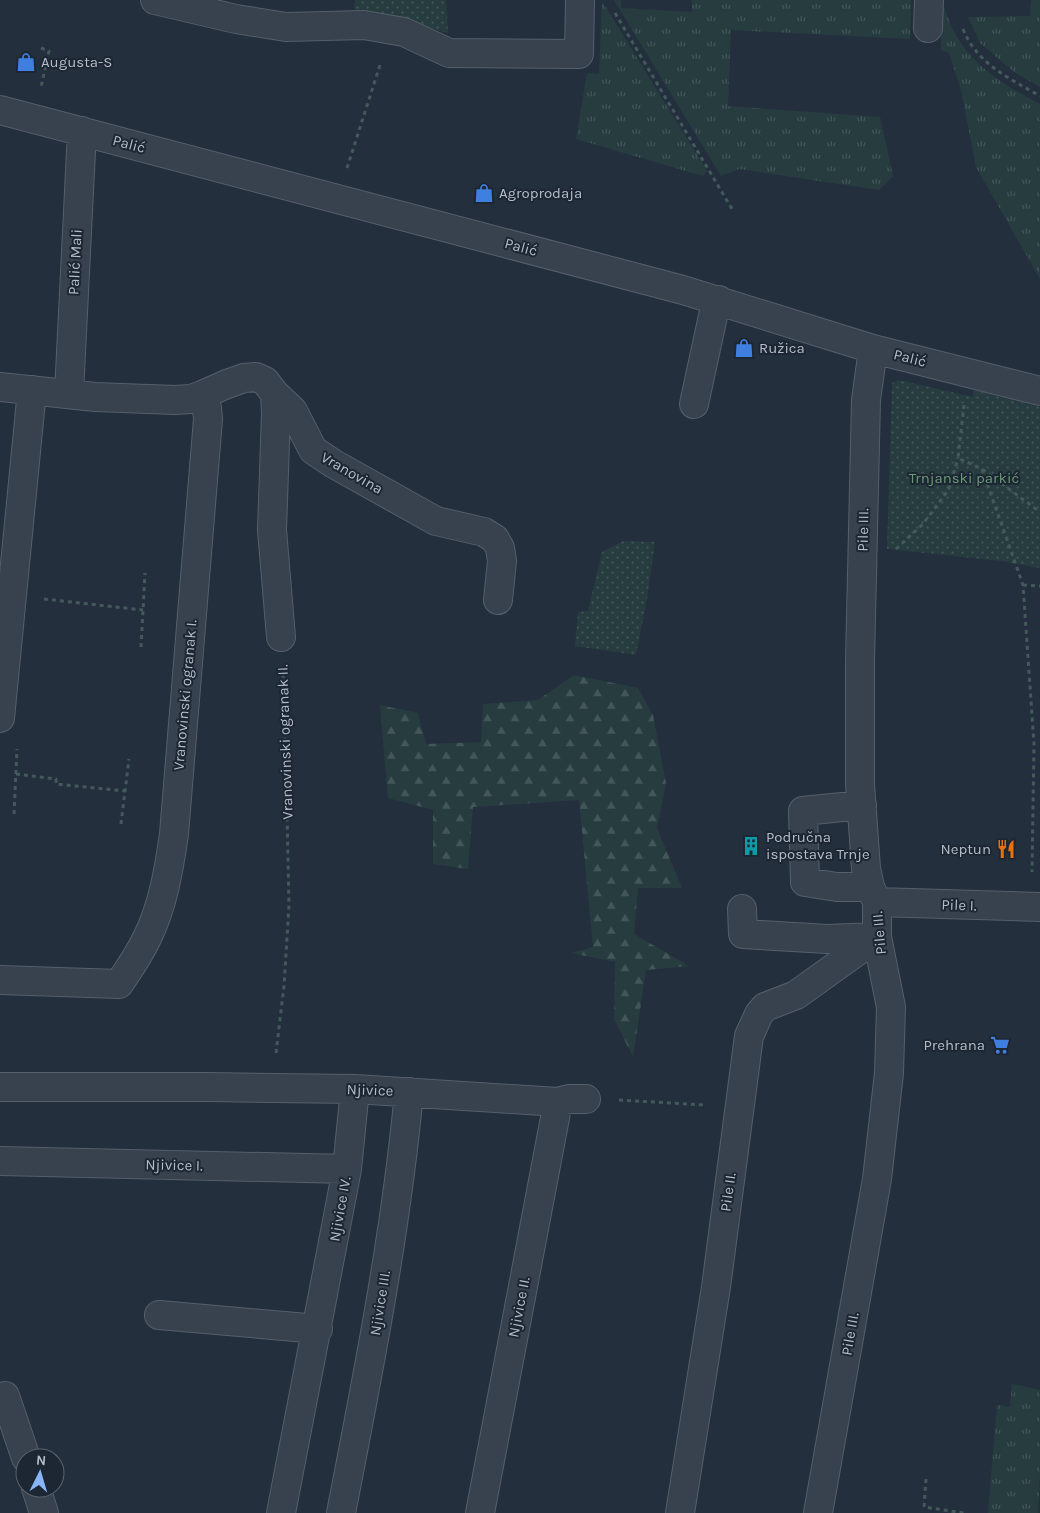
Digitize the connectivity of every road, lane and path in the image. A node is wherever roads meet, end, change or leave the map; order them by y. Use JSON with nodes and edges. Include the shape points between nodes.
{"nodes":[{"id":1,"x":156,"y":0,"type":"edge"},
{"id":2,"x":580,"y":0,"type":"edge"},
{"id":3,"x":928,"y":0,"type":"edge"},
{"id":4,"x":612,"y":8,"type":"dead end"},
{"id":5,"x":237,"y":9,"type":"edge"},
{"id":6,"x":962,"y":25,"type":"dead end"},
{"id":7,"x":928,"y":28,"type":"dead end"},
{"id":8,"x":391,"y":30,"type":"junction"},
{"id":9,"x":41,"y":48,"type":"dead end"},
{"id":10,"x":41,"y":88,"type":"dead end"},
{"id":11,"x":1040,"y":96,"type":"edge"},
{"id":12,"x":0,"y":110,"type":"edge"},
{"id":13,"x":82,"y":131,"type":"junction"},
{"id":14,"x":346,"y":170,"type":"dead end"},
{"id":15,"x":732,"y":209,"type":"dead end"},
{"id":16,"x":719,"y":300,"type":"junction"},
{"id":17,"x":873,"y":349,"type":"junction"},
{"id":18,"x":0,"y":387,"type":"edge"},
{"id":19,"x":32,"y":390,"type":"junction"},
{"id":20,"x":1040,"y":391,"type":"edge"},
{"id":21,"x":69,"y":393,"type":"junction"},
{"id":22,"x":274,"y":394,"type":"junction"},
{"id":23,"x":202,"y":395,"type":"junction"},
{"id":24,"x":965,"y":402,"type":"dead end"},
{"id":25,"x":694,"y":404,"type":"dead end"},
{"id":26,"x":958,"y":458,"type":"junction"},
{"id":27,"x":982,"y":469,"type":"junction"},
{"id":28,"x":1040,"y":512,"type":"edge"},
{"id":29,"x":890,"y":555,"type":"dead end"},
{"id":30,"x":8,"y":558,"type":"edge"},
{"id":31,"x":145,"y":573,"type":"dead end"},
{"id":32,"x":1023,"y":585,"type":"junction"},
{"id":33,"x":1040,"y":586,"type":"edge"},
{"id":34,"x":42,"y":599,"type":"dead end"},
{"id":35,"x":498,"y":600,"type":"dead end"},
{"id":36,"x":143,"y":610,"type":"junction"},
{"id":37,"x":281,"y":637,"type":"joint"},
{"id":38,"x":141,"y":646,"type":"dead end"},
{"id":39,"x":0,"y":718,"type":"edge"},
{"id":40,"x":17,"y":749,"type":"dead end"},
{"id":41,"x":129,"y":759,"type":"dead end"},
{"id":42,"x":16,"y":774,"type":"junction"},
{"id":43,"x":125,"y":790,"type":"junction"},
{"id":44,"x":862,"y":806,"type":"junction"},
{"id":45,"x":14,"y":814,"type":"dead end"},
{"id":46,"x":121,"y":824,"type":"dead end"},
{"id":47,"x":1032,"y":872,"type":"dead end"},
{"id":48,"x":874,"y":894,"type":"junction"},
{"id":49,"x":1040,"y":907,"type":"edge"},
{"id":50,"x":742,"y":909,"type":"dead end"},
{"id":51,"x":877,"y":937,"type":"junction"},
{"id":52,"x":0,"y":980,"type":"edge"},
{"id":53,"x":0,"y":1088,"type":"edge"},
{"id":54,"x":271,"y":1089,"type":"junction"},
{"id":55,"x":355,"y":1089,"type":"junction"},
{"id":56,"x":409,"y":1092,"type":"junction"},
{"id":57,"x":586,"y":1099,"type":"joint"},
{"id":58,"x":558,"y":1102,"type":"junction"},
{"id":59,"x":739,"y":1106,"type":"junction"},
{"id":60,"x":0,"y":1161,"type":"edge"},
{"id":61,"x":347,"y":1169,"type":"junction"},
{"id":62,"x":159,"y":1315,"type":"dead end"},
{"id":63,"x":318,"y":1329,"type":"junction"},
{"id":64,"x":5,"y":1396,"type":"dead end"},
{"id":65,"x":23,"y":1448,"type":"edge"},
{"id":66,"x":926,"y":1479,"type":"dead end"},
{"id":67,"x":39,"y":1498,"type":"edge"},
{"id":68,"x":44,"y":1513,"type":"edge"},
{"id":69,"x":281,"y":1513,"type":"edge"},
{"id":70,"x":341,"y":1513,"type":"edge"},
{"id":71,"x":480,"y":1513,"type":"edge"},
{"id":72,"x":680,"y":1513,"type":"edge"},
{"id":73,"x":818,"y":1513,"type":"edge"},
{"id":74,"x":964,"y":1513,"type":"edge"}],
"edges":[{"from":1,"to":5,"type":"street"},
{"from":2,"to":8,"type":"street","via":[[579,54],[449,53],[404,32]]},
{"from":3,"to":7,"type":"street"},
{"from":4,"to":15,"type":"path"},
{"from":5,"to":8,"type":"street","via":[[286,27],[364,25]]},
{"from":6,"to":11,"type":"path","via":[[969,43],[993,68]]},
{"from":8,"to":14,"type":"path"},
{"from":9,"to":10,"type":"path","via":[[49,51]]},
{"from":12,"to":13,"type":"street","name":"Palić"},
{"from":13,"to":16,"type":"street","name":"Palić"},
{"from":13,"to":21,"type":"street","name":"Palić Mali"},
{"from":16,"to":17,"type":"street","name":"Palić"},
{"from":16,"to":25,"type":"street"},
{"from":17,"to":20,"type":"street","name":"Palić"},
{"from":17,"to":44,"type":"street","name":"Pile III.","via":[[866,400],[860,660]]},
{"from":18,"to":19,"type":"street","name":"Vranovina"},
{"from":19,"to":21,"type":"street","name":"Vranovina"},
{"from":19,"to":30,"type":"street"},
{"from":21,"to":23,"type":"street","name":"Vranovina","via":[[174,400]]},
{"from":22,"to":23,"type":"street","name":"Vranovina","via":[[265,381],[256,377],[244,378]]},
{"from":22,"to":35,"type":"street","name":"Vranovina","via":[[294,411],[313,450],[334,464],[436,521],[484,532],[494,539],[500,548],[502,561]]},
{"from":22,"to":37,"type":"street","via":[[272,530]]},
{"from":23,"to":52,"type":"street","name":"Vranovinski ogranak I.","via":[[208,420],[174,834],[164,889],[148,937],[119,984]]},
{"from":24,"to":26,"type":"path"},
{"from":26,"to":27,"type":"path"},
{"from":26,"to":29,"type":"path","via":[[949,489],[923,524]]},
{"from":27,"to":28,"type":"path"},
{"from":27,"to":32,"type":"path"},
{"from":30,"to":39,"type":"street"},
{"from":31,"to":36,"type":"path"},
{"from":32,"to":33,"type":"path"},
{"from":32,"to":47,"type":"path","via":[[1034,744]]},
{"from":34,"to":36,"type":"path"},
{"from":36,"to":38,"type":"path"},
{"from":37,"to":54,"type":"path","name":"Vranovinski ogranak II.","via":[[289,905],[284,986]]},
{"from":40,"to":42,"type":"path"},
{"from":41,"to":43,"type":"path"},
{"from":42,"to":43,"type":"path","via":[[56,779],[56,784]]},
{"from":42,"to":45,"type":"path"},
{"from":43,"to":46,"type":"path"},
{"from":44,"to":48,"type":"street","name":"Pile III.","via":[[866,868]]},
{"from":44,"to":48,"type":"street","name":"Pile I.","via":[[803,811],[805,882]]},
{"from":48,"to":49,"type":"street","name":"Pile I."},
{"from":48,"to":51,"type":"street","name":"Pile III."},
{"from":50,"to":51,"type":"street","via":[[743,934],[827,939]]},
{"from":51,"to":59,"type":"street","name":"Pile II.","via":[[796,995],[765,1007],[758,1014],[750,1036]]},
{"from":51,"to":73,"type":"street","name":"Pile III.","via":[[890,1007],[889,1073],[877,1180]]},
{"from":53,"to":54,"type":"street","name":"Njivice"},
{"from":54,"to":55,"type":"street","name":"Njivice"},
{"from":55,"to":56,"type":"street","name":"Njivice"},
{"from":55,"to":61,"type":"street","name":"Njivice IV."},
{"from":56,"to":58,"type":"street","name":"Njivice"},
{"from":56,"to":70,"type":"street","name":"Njivice III.","via":[[404,1150],[368,1376]]},
{"from":57,"to":58,"type":"street","name":"Njivice","via":[[569,1098]]},
{"from":57,"to":59,"type":"path"},
{"from":58,"to":71,"type":"street","name":"Njivice II."},
{"from":59,"to":72,"type":"street","name":"Pile II.","via":[[716,1287]]},
{"from":60,"to":61,"type":"street","name":"Njivice I."},
{"from":61,"to":63,"type":"street","name":"Njivice IV."},
{"from":62,"to":63,"type":"street"},
{"from":63,"to":69,"type":"street","name":"Njivice IV."},
{"from":64,"to":65,"type":"street"},
{"from":66,"to":74,"type":"path","via":[[924,1507]]},
{"from":67,"to":68,"type":"street"}]}
